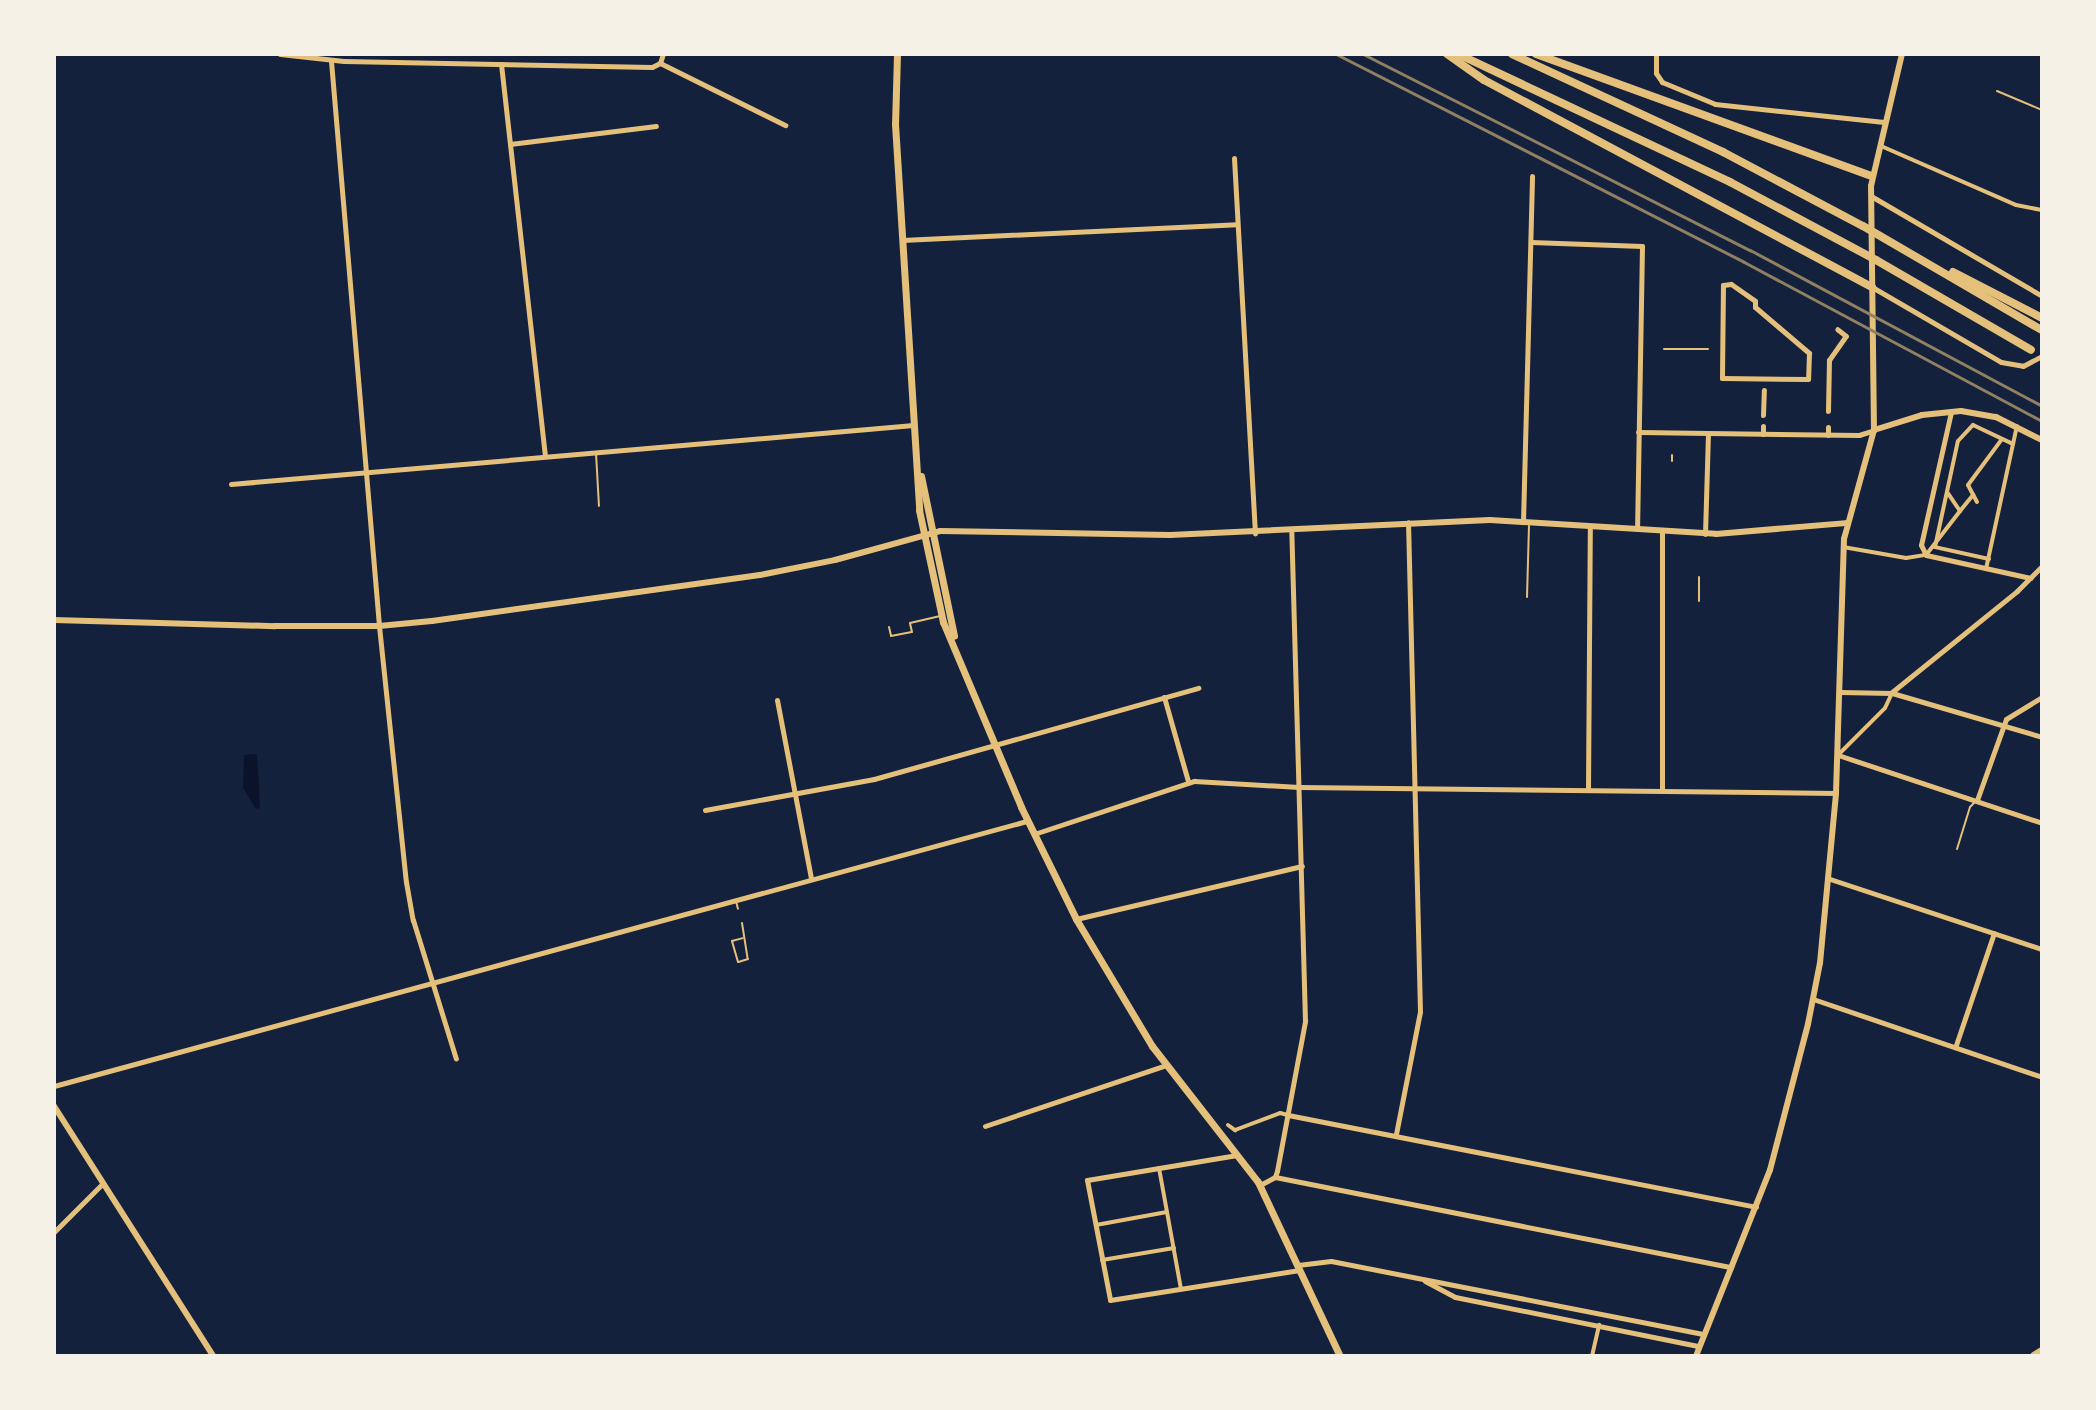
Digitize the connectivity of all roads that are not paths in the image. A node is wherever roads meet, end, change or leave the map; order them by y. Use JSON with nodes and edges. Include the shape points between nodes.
{"nodes":[{"id":1,"x":280,"y":54,"type":"edge"},
{"id":2,"x":663,"y":54,"type":"edge"},
{"id":3,"x":897,"y":54,"type":"edge"},
{"id":4,"x":1447,"y":54,"type":"edge"},
{"id":5,"x":1458,"y":54,"type":"edge"},
{"id":6,"x":1512,"y":54,"type":"edge"},
{"id":7,"x":1536,"y":54,"type":"edge"},
{"id":8,"x":1656,"y":54,"type":"edge"},
{"id":9,"x":1902,"y":54,"type":"edge"},
{"id":10,"x":331,"y":61,"type":"junction"},
{"id":11,"x":660,"y":63,"type":"junction"},
{"id":12,"x":501,"y":64,"type":"junction"},
{"id":13,"x":1997,"y":91,"type":"dead end"},
{"id":14,"x":2042,"y":110,"type":"edge"},
{"id":15,"x":1884,"y":122,"type":"junction"},
{"id":16,"x":785,"y":125,"type":"dead end"},
{"id":17,"x":656,"y":126,"type":"dead end"},
{"id":18,"x":510,"y":144,"type":"junction"},
{"id":19,"x":1879,"y":145,"type":"junction"},
{"id":20,"x":1234,"y":158,"type":"dead end"},
{"id":21,"x":1532,"y":176,"type":"dead end"},
{"id":22,"x":1872,"y":176,"type":"junction"},
{"id":23,"x":1870,"y":196,"type":"junction"},
{"id":24,"x":2042,"y":210,"type":"edge"},
{"id":25,"x":1237,"y":224,"type":"junction"},
{"id":26,"x":1863,"y":226,"type":"junction"},
{"id":27,"x":902,"y":240,"type":"junction"},
{"id":28,"x":1531,"y":242,"type":"junction"},
{"id":29,"x":1872,"y":283,"type":"junction"},
{"id":30,"x":2042,"y":296,"type":"edge"},
{"id":31,"x":2042,"y":318,"type":"edge"},
{"id":32,"x":1837,"y":329,"type":"dead end"},
{"id":33,"x":2042,"y":330,"type":"edge"},
{"id":34,"x":1640,"y":349,"type":"junction"},
{"id":35,"x":1649,"y":349,"type":"dead end"},
{"id":36,"x":1664,"y":349,"type":"dead end"},
{"id":37,"x":1708,"y":349,"type":"dead end"},
{"id":38,"x":2031,"y":350,"type":"dead end"},
{"id":39,"x":2042,"y":356,"type":"edge"},
{"id":40,"x":1764,"y":380,"type":"joint"},
{"id":41,"x":1764,"y":390,"type":"dead end"},
{"id":42,"x":1828,"y":411,"type":"dead end"},
{"id":43,"x":1951,"y":411,"type":"junction"},
{"id":44,"x":1763,"y":415,"type":"dead end"},
{"id":45,"x":913,"y":425,"type":"junction"},
{"id":46,"x":1763,"y":426,"type":"dead end"},
{"id":47,"x":2017,"y":426,"type":"junction"},
{"id":48,"x":1828,"y":427,"type":"dead end"},
{"id":49,"x":1874,"y":430,"type":"junction"},
{"id":50,"x":1638,"y":432,"type":"junction"},
{"id":51,"x":1708,"y":433,"type":"junction"},
{"id":52,"x":1763,"y":434,"type":"junction"},
{"id":53,"x":1828,"y":435,"type":"junction"},
{"id":54,"x":2002,"y":439,"type":"junction"},
{"id":55,"x":2042,"y":440,"type":"edge"},
{"id":56,"x":2013,"y":444,"type":"junction"},
{"id":57,"x":596,"y":452,"type":"junction"},
{"id":58,"x":1672,"y":455,"type":"dead end"},
{"id":59,"x":545,"y":456,"type":"junction"},
{"id":60,"x":1672,"y":461,"type":"dead end"},
{"id":61,"x":366,"y":472,"type":"junction"},
{"id":62,"x":231,"y":484,"type":"dead end"},
{"id":63,"x":1947,"y":491,"type":"junction"},
{"id":64,"x":1973,"y":495,"type":"junction"},
{"id":65,"x":1977,"y":502,"type":"dead end"},
{"id":66,"x":599,"y":506,"type":"dead end"},
{"id":67,"x":1960,"y":511,"type":"junction"},
{"id":68,"x":1408,"y":522,"type":"junction"},
{"id":69,"x":1526,"y":522,"type":"junction"},
{"id":70,"x":1846,"y":523,"type":"junction"},
{"id":71,"x":1590,"y":527,"type":"junction"},
{"id":72,"x":1637,"y":530,"type":"junction"},
{"id":73,"x":1662,"y":531,"type":"junction"},
{"id":74,"x":1291,"y":532,"type":"junction"},
{"id":75,"x":1255,"y":533,"type":"junction"},
{"id":76,"x":1705,"y":534,"type":"junction"},
{"id":77,"x":927,"y":535,"type":"junction"},
{"id":78,"x":1843,"y":547,"type":"junction"},
{"id":79,"x":1935,"y":547,"type":"junction"},
{"id":80,"x":1926,"y":555,"type":"junction"},
{"id":81,"x":1989,"y":559,"type":"junction"},
{"id":82,"x":2042,"y":566,"type":"edge"},
{"id":83,"x":1986,"y":569,"type":"junction"},
{"id":84,"x":1699,"y":577,"type":"dead end"},
{"id":85,"x":2031,"y":578,"type":"junction"},
{"id":86,"x":1527,"y":597,"type":"dead end"},
{"id":87,"x":1699,"y":601,"type":"dead end"},
{"id":88,"x":941,"y":615,"type":"junction"},
{"id":89,"x":54,"y":620,"type":"edge"},
{"id":90,"x":379,"y":626,"type":"junction"},
{"id":91,"x":889,"y":627,"type":"dead end"},
{"id":92,"x":956,"y":647,"type":"junction"},
{"id":93,"x":1198,"y":688,"type":"dead end"},
{"id":94,"x":1840,"y":692,"type":"junction"},
{"id":95,"x":1892,"y":693,"type":"junction"},
{"id":96,"x":1164,"y":697,"type":"junction"},
{"id":97,"x":2042,"y":697,"type":"edge"},
{"id":98,"x":777,"y":700,"type":"dead end"},
{"id":99,"x":2003,"y":726,"type":"junction"},
{"id":100,"x":2042,"y":737,"type":"edge"},
{"id":101,"x":995,"y":743,"type":"junction"},
{"id":102,"x":1838,"y":755,"type":"junction"},
{"id":103,"x":1188,"y":781,"type":"junction"},
{"id":104,"x":1299,"y":787,"type":"junction"},
{"id":105,"x":1415,"y":788,"type":"junction"},
{"id":106,"x":1588,"y":790,"type":"junction"},
{"id":107,"x":1662,"y":791,"type":"junction"},
{"id":108,"x":1836,"y":793,"type":"junction"},
{"id":109,"x":795,"y":795,"type":"junction"},
{"id":110,"x":1977,"y":800,"type":"junction"},
{"id":111,"x":705,"y":810,"type":"dead end"},
{"id":112,"x":1027,"y":821,"type":"junction"},
{"id":113,"x":2042,"y":823,"type":"edge"},
{"id":114,"x":1033,"y":834,"type":"junction"},
{"id":115,"x":1957,"y":849,"type":"dead end"},
{"id":116,"x":1302,"y":866,"type":"junction"},
{"id":117,"x":811,"y":879,"type":"junction"},
{"id":118,"x":1830,"y":879,"type":"junction"},
{"id":119,"x":735,"y":900,"type":"junction"},
{"id":120,"x":738,"y":909,"type":"dead end"},
{"id":121,"x":1076,"y":919,"type":"junction"},
{"id":122,"x":742,"y":923,"type":"dead end"},
{"id":123,"x":1994,"y":933,"type":"junction"},
{"id":124,"x":743,"y":938,"type":"junction"},
{"id":125,"x":2042,"y":949,"type":"edge"},
{"id":126,"x":432,"y":983,"type":"junction"},
{"id":127,"x":1813,"y":999,"type":"junction"},
{"id":128,"x":1956,"y":1045,"type":"junction"},
{"id":129,"x":456,"y":1059,"type":"dead end"},
{"id":130,"x":1166,"y":1065,"type":"junction"},
{"id":131,"x":2042,"y":1077,"type":"edge"},
{"id":132,"x":54,"y":1086,"type":"edge"},
{"id":133,"x":54,"y":1106,"type":"edge"},
{"id":134,"x":1288,"y":1115,"type":"junction"},
{"id":135,"x":1228,"y":1125,"type":"dead end"},
{"id":136,"x":985,"y":1126,"type":"dead end"},
{"id":137,"x":1396,"y":1134,"type":"junction"},
{"id":138,"x":1238,"y":1154,"type":"junction"},
{"id":139,"x":1159,"y":1168,"type":"junction"},
{"id":140,"x":1275,"y":1177,"type":"junction"},
{"id":141,"x":103,"y":1183,"type":"junction"},
{"id":142,"x":1260,"y":1185,"type":"junction"},
{"id":143,"x":1756,"y":1207,"type":"junction"},
{"id":144,"x":1167,"y":1212,"type":"junction"},
{"id":145,"x":1096,"y":1225,"type":"junction"},
{"id":146,"x":54,"y":1232,"type":"edge"},
{"id":147,"x":1174,"y":1248,"type":"junction"},
{"id":148,"x":1102,"y":1260,"type":"junction"},
{"id":149,"x":1731,"y":1267,"type":"junction"},
{"id":150,"x":1299,"y":1268,"type":"junction"},
{"id":151,"x":1421,"y":1279,"type":"junction"},
{"id":152,"x":1181,"y":1289,"type":"junction"},
{"id":153,"x":1599,"y":1325,"type":"junction"},
{"id":154,"x":1703,"y":1334,"type":"junction"},
{"id":155,"x":1699,"y":1346,"type":"junction"},
{"id":156,"x":2042,"y":1351,"type":"edge"},
{"id":157,"x":208,"y":1354,"type":"edge"},
{"id":158,"x":1340,"y":1356,"type":"edge"},
{"id":159,"x":1592,"y":1356,"type":"edge"},
{"id":160,"x":1696,"y":1356,"type":"edge"},
{"id":161,"x":2034,"y":1356,"type":"edge"}],
"edges":[{"from":1,"to":10,"type":"street"},
{"from":2,"to":11,"type":"street"},
{"from":3,"to":27,"type":"main road"},
{"from":4,"to":29,"type":"highway","via":[[1497,87]]},
{"from":5,"to":38,"type":"highway","via":[[1730,182]]},
{"from":6,"to":26,"type":"highway","via":[[1723,152]]},
{"from":7,"to":22,"type":"highway"},
{"from":8,"to":15,"type":"street","via":[[1662,82],[1715,104]]},
{"from":9,"to":15,"type":"street"},
{"from":10,"to":12,"type":"street"},
{"from":10,"to":61,"type":"street"},
{"from":11,"to":12,"type":"street"},
{"from":11,"to":16,"type":"street"},
{"from":12,"to":18,"type":"street"},
{"from":13,"to":14,"type":"lane"},
{"from":15,"to":19,"type":"street"},
{"from":17,"to":18,"type":"street"},
{"from":18,"to":59,"type":"street"},
{"from":19,"to":22,"type":"street"},
{"from":19,"to":24,"type":"street","via":[[2016,205]]},
{"from":20,"to":25,"type":"street"},
{"from":21,"to":28,"type":"street"},
{"from":22,"to":23,"type":"street"},
{"from":23,"to":29,"type":"street"},
{"from":23,"to":30,"type":"street"},
{"from":25,"to":27,"type":"street"},
{"from":25,"to":75,"type":"street"},
{"from":26,"to":31,"type":"highway"},
{"from":26,"to":33,"type":"highway"},
{"from":27,"to":45,"type":"main road"},
{"from":28,"to":34,"type":"street","via":[[1642,246]]},
{"from":28,"to":69,"type":"street"},
{"from":29,"to":39,"type":"street","via":[[2001,362],[2023,366]]},
{"from":29,"to":49,"type":"street"},
{"from":32,"to":42,"type":"street","via":[[1846,336],[1829,360]]},
{"from":34,"to":35,"type":"lane"},
{"from":34,"to":50,"type":"street"},
{"from":36,"to":37,"type":"lane"},
{"from":40,"to":40,"type":"street","via":[[1722,378],[1723,285],[1731,284],[1755,301],[1755,307],[1809,353],[1808,379]]},
{"from":41,"to":44,"type":"street"},
{"from":43,"to":47,"type":"street","via":[[1985,414]]},
{"from":43,"to":49,"type":"street"},
{"from":43,"to":80,"type":"street","via":[[1921,545]]},
{"from":45,"to":57,"type":"street"},
{"from":45,"to":77,"type":"main road"},
{"from":46,"to":52,"type":"street"},
{"from":47,"to":55,"type":"street"},
{"from":47,"to":56,"type":"street"},
{"from":48,"to":53,"type":"street"},
{"from":49,"to":53,"type":"street"},
{"from":49,"to":70,"type":"street"},
{"from":50,"to":51,"type":"street"},
{"from":50,"to":72,"type":"street"},
{"from":51,"to":52,"type":"street"},
{"from":51,"to":76,"type":"street"},
{"from":52,"to":53,"type":"street"},
{"from":54,"to":56,"type":"street"},
{"from":54,"to":63,"type":"street","via":[[1973,425],[1958,441]]},
{"from":54,"to":64,"type":"street","via":[[1968,485]]},
{"from":56,"to":81,"type":"street"},
{"from":57,"to":59,"type":"street"},
{"from":57,"to":66,"type":"lane"},
{"from":58,"to":60,"type":"lane"},
{"from":59,"to":61,"type":"street"},
{"from":61,"to":62,"type":"street"},
{"from":61,"to":90,"type":"street"},
{"from":63,"to":67,"type":"street"},
{"from":63,"to":79,"type":"street"},
{"from":64,"to":65,"type":"street"},
{"from":64,"to":67,"type":"street"},
{"from":67,"to":79,"type":"street"},
{"from":68,"to":69,"type":"street"},
{"from":68,"to":74,"type":"street"},
{"from":68,"to":105,"type":"street"},
{"from":69,"to":71,"type":"street"},
{"from":69,"to":86,"type":"lane"},
{"from":70,"to":76,"type":"street"},
{"from":70,"to":78,"type":"street"},
{"from":71,"to":72,"type":"street"},
{"from":71,"to":106,"type":"street"},
{"from":72,"to":73,"type":"street"},
{"from":73,"to":76,"type":"street"},
{"from":73,"to":107,"type":"street"},
{"from":74,"to":75,"type":"street"},
{"from":74,"to":104,"type":"street"},
{"from":75,"to":77,"type":"street"},
{"from":77,"to":88,"type":"main road"},
{"from":77,"to":90,"type":"street","via":[[736,579],[511,613]]},
{"from":77,"to":92,"type":"main road"},
{"from":78,"to":80,"type":"street","via":[[1906,558]]},
{"from":78,"to":94,"type":"street"},
{"from":79,"to":80,"type":"street"},
{"from":79,"to":81,"type":"street"},
{"from":80,"to":83,"type":"street"},
{"from":81,"to":83,"type":"street"},
{"from":82,"to":85,"type":"street"},
{"from":83,"to":85,"type":"street"},
{"from":84,"to":87,"type":"lane"},
{"from":85,"to":95,"type":"street"},
{"from":88,"to":91,"type":"lane","via":[[910,623],[912,632],[891,636]]},
{"from":88,"to":92,"type":"main road"},
{"from":89,"to":90,"type":"street"},
{"from":90,"to":126,"type":"street","via":[[406,882]]},
{"from":92,"to":101,"type":"main road"},
{"from":93,"to":96,"type":"street"},
{"from":94,"to":95,"type":"street"},
{"from":94,"to":102,"type":"street"},
{"from":95,"to":99,"type":"street"},
{"from":95,"to":102,"type":"street","via":[[1885,708]]},
{"from":96,"to":101,"type":"street"},
{"from":96,"to":103,"type":"street"},
{"from":97,"to":99,"type":"street","via":[[2013,712]]},
{"from":98,"to":109,"type":"street"},
{"from":99,"to":100,"type":"street"},
{"from":99,"to":110,"type":"street"},
{"from":101,"to":109,"type":"street","via":[[874,779]]},
{"from":101,"to":112,"type":"main road"},
{"from":102,"to":108,"type":"street"},
{"from":102,"to":110,"type":"street"},
{"from":103,"to":104,"type":"street"},
{"from":103,"to":114,"type":"street"},
{"from":104,"to":105,"type":"street"},
{"from":104,"to":116,"type":"street"},
{"from":105,"to":106,"type":"street"},
{"from":105,"to":137,"type":"street","via":[[1420,1012]]},
{"from":106,"to":107,"type":"street"},
{"from":107,"to":108,"type":"street"},
{"from":108,"to":118,"type":"street"},
{"from":109,"to":111,"type":"street"},
{"from":109,"to":117,"type":"street"},
{"from":110,"to":113,"type":"street"},
{"from":110,"to":115,"type":"lane"},
{"from":112,"to":114,"type":"main road"},
{"from":112,"to":117,"type":"street"},
{"from":114,"to":121,"type":"main road"},
{"from":116,"to":121,"type":"street"},
{"from":116,"to":134,"type":"street","via":[[1305,1021]]},
{"from":117,"to":119,"type":"street"},
{"from":118,"to":123,"type":"street"},
{"from":118,"to":127,"type":"street"},
{"from":119,"to":120,"type":"lane"},
{"from":119,"to":126,"type":"street"},
{"from":121,"to":130,"type":"main road"},
{"from":122,"to":124,"type":"lane"},
{"from":123,"to":125,"type":"street"},
{"from":123,"to":128,"type":"street"},
{"from":124,"to":124,"type":"lane","via":[[748,959],[738,962],[732,941]]},
{"from":126,"to":129,"type":"street"},
{"from":126,"to":132,"type":"street"},
{"from":127,"to":128,"type":"street"},
{"from":127,"to":143,"type":"street"},
{"from":128,"to":131,"type":"street"},
{"from":130,"to":136,"type":"street"},
{"from":130,"to":138,"type":"main road"},
{"from":133,"to":141,"type":"street"},
{"from":134,"to":135,"type":"street","via":[[1280,1113],[1235,1130]]},
{"from":134,"to":137,"type":"street"},
{"from":134,"to":140,"type":"street"},
{"from":137,"to":143,"type":"street"},
{"from":138,"to":139,"type":"street"},
{"from":138,"to":142,"type":"main road"},
{"from":139,"to":144,"type":"street"},
{"from":139,"to":145,"type":"street","via":[[1087,1180]]},
{"from":140,"to":142,"type":"street"},
{"from":140,"to":149,"type":"street"},
{"from":141,"to":146,"type":"street"},
{"from":141,"to":157,"type":"street"},
{"from":142,"to":150,"type":"main road"},
{"from":143,"to":149,"type":"street"},
{"from":144,"to":145,"type":"street"},
{"from":144,"to":147,"type":"street"},
{"from":145,"to":148,"type":"street"},
{"from":147,"to":148,"type":"street"},
{"from":147,"to":152,"type":"street"},
{"from":148,"to":152,"type":"street","via":[[1110,1300]]},
{"from":149,"to":154,"type":"street"},
{"from":150,"to":151,"type":"street","via":[[1323,1260]]},
{"from":150,"to":152,"type":"street"},
{"from":150,"to":158,"type":"main road"},
{"from":151,"to":153,"type":"street","via":[[1455,1297]]},
{"from":151,"to":154,"type":"street"},
{"from":153,"to":155,"type":"street"},
{"from":153,"to":159,"type":"street"},
{"from":154,"to":155,"type":"street"},
{"from":155,"to":160,"type":"street"},
{"from":156,"to":161,"type":"highway"}]}
